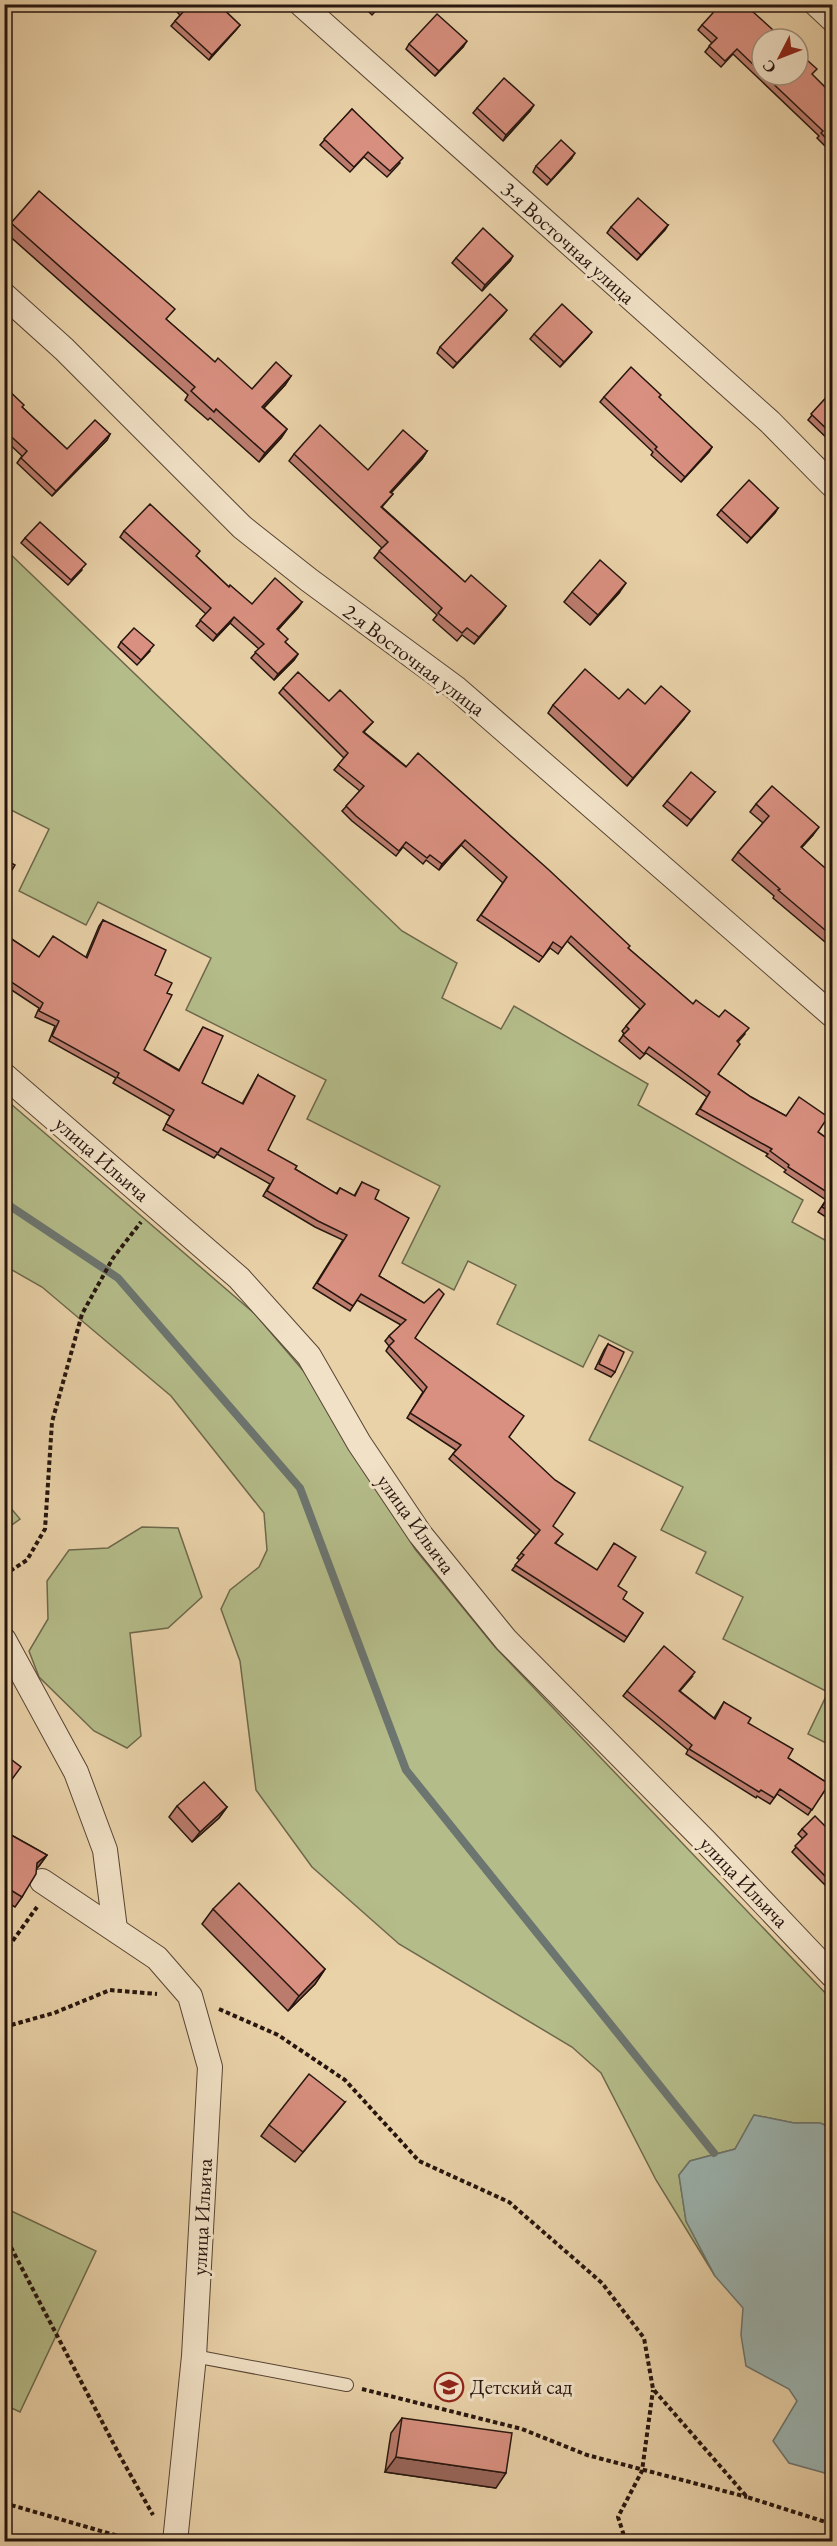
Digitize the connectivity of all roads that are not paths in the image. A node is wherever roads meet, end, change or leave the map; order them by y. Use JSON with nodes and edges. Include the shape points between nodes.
{"nodes":[{"id":1,"x":301,"y":4,"type":"edge"},
{"id":2,"x":816,"y":4,"type":"edge"},
{"id":3,"x":832,"y":19,"type":"edge"},
{"id":4,"x":4,"y":294,"type":"edge"},
{"id":5,"x":832,"y":485,"type":"edge"},
{"id":6,"x":832,"y":1015,"type":"edge"},
{"id":7,"x":4,"y":1075,"type":"edge"},
{"id":8,"x":4,"y":1640,"type":"edge"},
{"id":9,"x":42,"y":1881,"type":"dead end"},
{"id":10,"x":115,"y":1929,"type":"junction"},
{"id":11,"x":832,"y":1975,"type":"edge"},
{"id":12,"x":194,"y":2356,"type":"junction"},
{"id":13,"x":347,"y":2385,"type":"road end"},
{"id":14,"x":175,"y":2541,"type":"edge"}],
"edges":[{"from":1,"to":5,"type":"street","name":"3-я Восточная улица","via":[[770,422]]},
{"from":2,"to":3,"type":"street"},
{"from":4,"to":6,"type":"street","name":"2-я Восточная улица","via":[[242,527],[457,689]]},
{"from":7,"to":11,"type":"street","name":"улица Ильича","via":[[239,1278],[309,1356],[359,1443],[420,1534],[506,1640]]},
{"from":8,"to":10,"type":"street","via":[[76,1772],[105,1850]]},
{"from":9,"to":10,"type":"street","name":"улица Ильича"},
{"from":10,"to":12,"type":"street","name":"улица Ильича","via":[[157,1958],[190,1996],[210,2067]]},
{"from":12,"to":13,"type":"lane"},
{"from":12,"to":14,"type":"street","name":"улица Ильича"}]}
